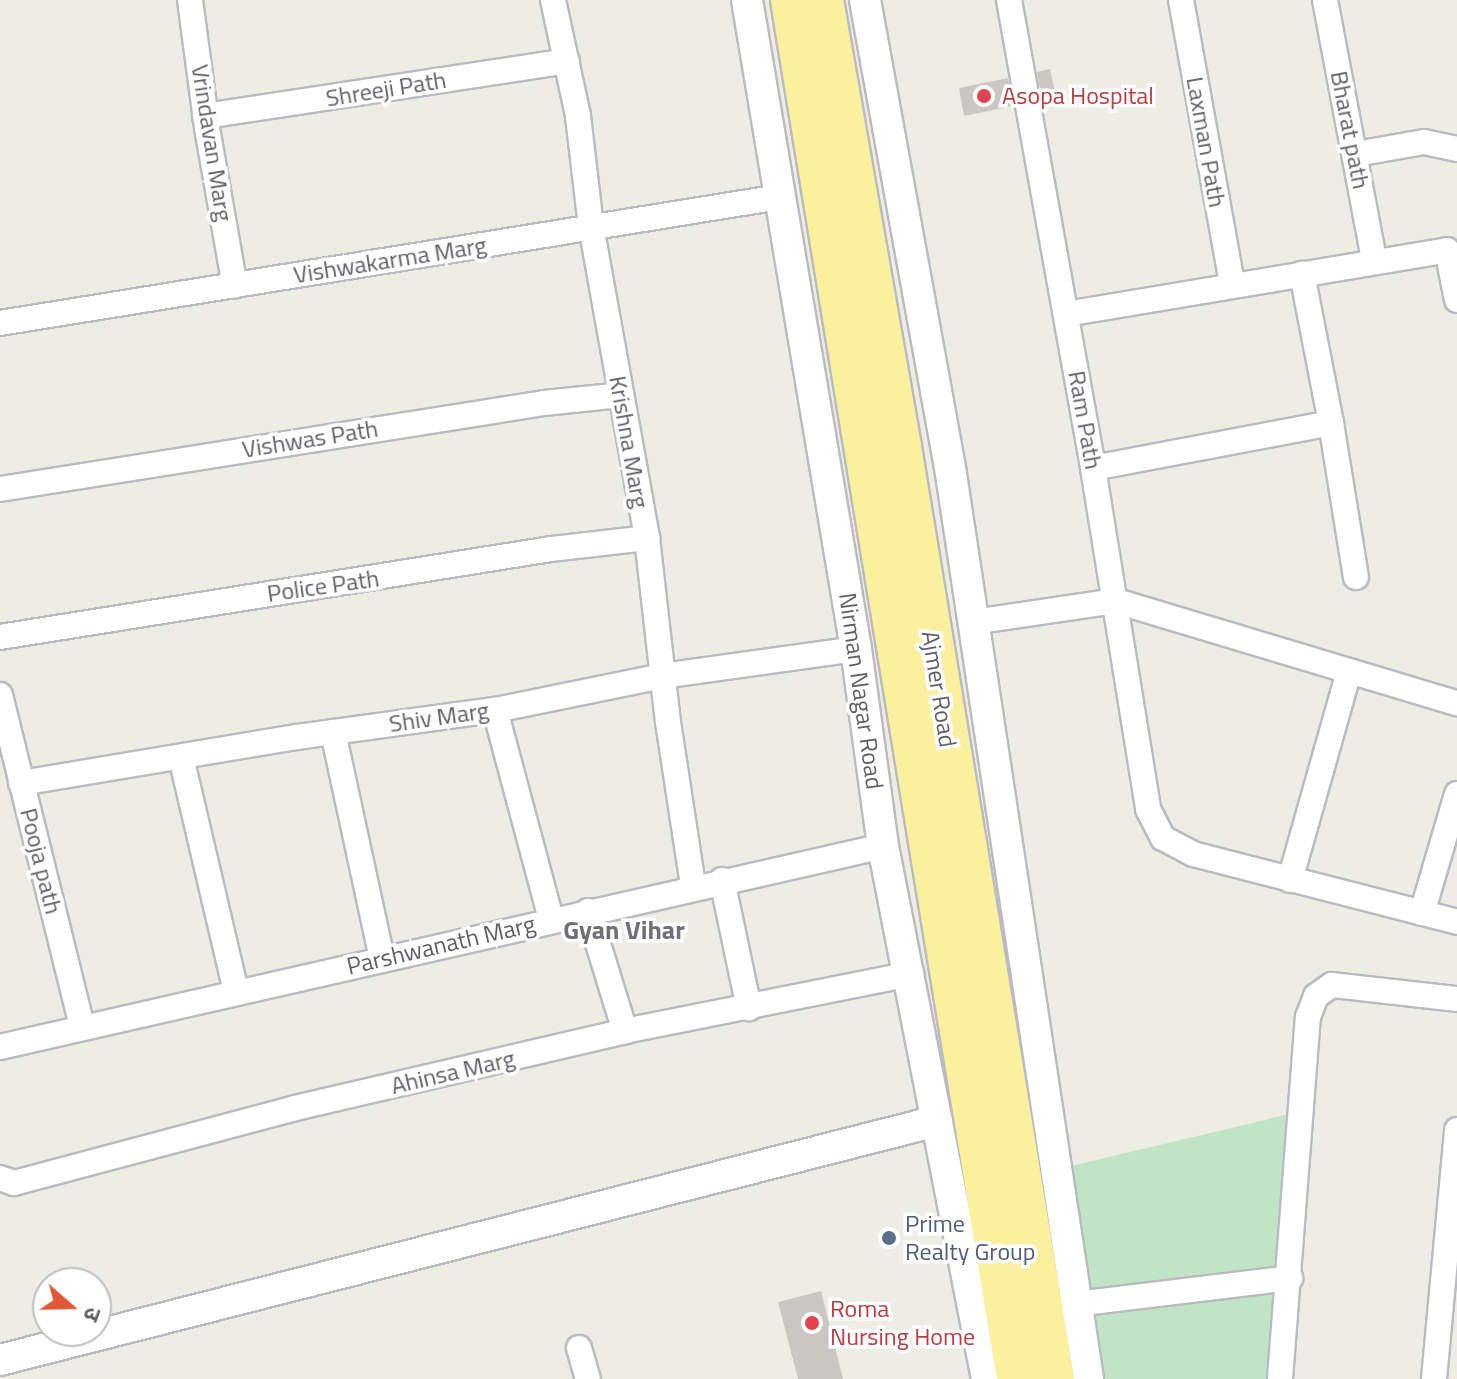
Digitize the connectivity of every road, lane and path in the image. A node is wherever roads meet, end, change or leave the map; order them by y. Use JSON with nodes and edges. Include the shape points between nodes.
{"nodes":[{"id":1,"x":190,"y":0,"type":"edge"},
{"id":2,"x":553,"y":0,"type":"edge"},
{"id":3,"x":747,"y":0,"type":"edge"},
{"id":4,"x":791,"y":0,"type":"edge"},
{"id":5,"x":823,"y":0,"type":"edge"},
{"id":6,"x":865,"y":0,"type":"edge"},
{"id":7,"x":1009,"y":0,"type":"edge"},
{"id":8,"x":1181,"y":0,"type":"edge"},
{"id":9,"x":1329,"y":1,"type":"edge"},
{"id":10,"x":567,"y":61,"type":"junction"},
{"id":11,"x":205,"y":116,"type":"junction"},
{"id":12,"x":1457,"y":149,"type":"edge"},
{"id":13,"x":1356,"y":154,"type":"junction"},
{"id":14,"x":780,"y":197,"type":"junction"},
{"id":15,"x":591,"y":226,"type":"junction"},
{"id":16,"x":1374,"y":260,"type":"junction"},
{"id":17,"x":1302,"y":274,"type":"junction"},
{"id":18,"x":1232,"y":284,"type":"junction"},
{"id":19,"x":235,"y":286,"type":"junction"},
{"id":20,"x":1457,"y":300,"type":"edge"},
{"id":21,"x":1066,"y":314,"type":"junction"},
{"id":22,"x":0,"y":323,"type":"edge"},
{"id":23,"x":621,"y":395,"type":"junction"},
{"id":24,"x":1331,"y":423,"type":"junction"},
{"id":25,"x":1093,"y":468,"type":"junction"},
{"id":26,"x":0,"y":489,"type":"edge"},
{"id":27,"x":647,"y":538,"type":"junction"},
{"id":28,"x":1356,"y":577,"type":"dead end"},
{"id":29,"x":1116,"y":601,"type":"junction"},
{"id":30,"x":973,"y":622,"type":"junction"},
{"id":31,"x":0,"y":637,"type":"edge"},
{"id":32,"x":856,"y":649,"type":"junction"},
{"id":33,"x":1349,"y":671,"type":"junction"},
{"id":34,"x":662,"y":676,"type":"junction"},
{"id":35,"x":0,"y":695,"type":"edge"},
{"id":36,"x":1457,"y":703,"type":"edge"},
{"id":37,"x":495,"y":710,"type":"junction"},
{"id":38,"x":333,"y":732,"type":"junction"},
{"id":39,"x":181,"y":757,"type":"junction"},
{"id":40,"x":21,"y":783,"type":"junction"},
{"id":41,"x":1457,"y":794,"type":"edge"},
{"id":42,"x":883,"y":846,"type":"junction"},
{"id":43,"x":722,"y":880,"type":"junction"},
{"id":44,"x":1290,"y":880,"type":"junction"},
{"id":45,"x":693,"y":886,"type":"junction"},
{"id":46,"x":588,"y":911,"type":"junction"},
{"id":47,"x":1422,"y":913,"type":"junction"},
{"id":48,"x":551,"y":919,"type":"junction"},
{"id":49,"x":1457,"y":922,"type":"edge"},
{"id":50,"x":382,"y":959,"type":"junction"},
{"id":51,"x":911,"y":974,"type":"junction"},
{"id":52,"x":236,"y":992,"type":"junction"},
{"id":53,"x":1457,"y":999,"type":"edge"},
{"id":54,"x":749,"y":1008,"type":"junction"},
{"id":55,"x":82,"y":1027,"type":"junction"},
{"id":56,"x":625,"y":1031,"type":"junction"},
{"id":57,"x":0,"y":1047,"type":"edge"},
{"id":58,"x":937,"y":1121,"type":"junction"},
{"id":59,"x":1457,"y":1130,"type":"edge"},
{"id":60,"x":0,"y":1178,"type":"edge"},
{"id":61,"x":1452,"y":1210,"type":"edge"},
{"id":62,"x":1290,"y":1278,"type":"junction"},
{"id":63,"x":1061,"y":1306,"type":"junction"},
{"id":64,"x":579,"y":1348,"type":"dead end"},
{"id":65,"x":0,"y":1360,"type":"edge"},
{"id":66,"x":1442,"y":1368,"type":"edge"},
{"id":67,"x":588,"y":1379,"type":"edge"},
{"id":68,"x":987,"y":1379,"type":"edge"},
{"id":69,"x":1017,"y":1379,"type":"edge"},
{"id":70,"x":1054,"y":1379,"type":"edge"},
{"id":71,"x":1088,"y":1379,"type":"edge"},
{"id":72,"x":1280,"y":1379,"type":"edge"}],
"edges":[{"from":1,"to":11,"type":"street","name":"Vrindavan Marg"},
{"from":2,"to":10,"type":"street","name":"Krishna Marg"},
{"from":3,"to":14,"type":"street","name":"Nirman Nagar Road"},
{"from":4,"to":69,"type":"highway","name":"Ajmer Road"},
{"from":5,"to":63,"type":"highway","name":"Ajmer Road"},
{"from":6,"to":30,"type":"street"},
{"from":7,"to":21,"type":"street","name":"Ram Path"},
{"from":8,"to":18,"type":"street","name":"Laxman Path"},
{"from":9,"to":13,"type":"street","name":"Bharat path"},
{"from":10,"to":11,"type":"street","name":"Shreeji Path"},
{"from":10,"to":15,"type":"street","name":"Krishna Marg"},
{"from":11,"to":19,"type":"street","name":"Vrindavan Marg"},
{"from":12,"to":13,"type":"street","via":[[1424,142]]},
{"from":13,"to":16,"type":"street","name":"Bharat path"},
{"from":14,"to":15,"type":"street","name":"Vishwakarma Marg"},
{"from":14,"to":32,"type":"street","name":"Nirman Nagar Road"},
{"from":15,"to":19,"type":"street","name":"Vishwakarma Marg"},
{"from":15,"to":23,"type":"street","name":"Krishna Marg"},
{"from":16,"to":17,"type":"street"},
{"from":16,"to":20,"type":"street","via":[[1447,250]]},
{"from":17,"to":18,"type":"street"},
{"from":17,"to":24,"type":"street"},
{"from":18,"to":21,"type":"street"},
{"from":19,"to":22,"type":"street","name":"Vishwakarma Marg"},
{"from":21,"to":25,"type":"street","name":"Ram Path"},
{"from":23,"to":26,"type":"street","name":"Vishwas Path"},
{"from":23,"to":27,"type":"street","name":"Krishna Marg"},
{"from":24,"to":25,"type":"street"},
{"from":24,"to":28,"type":"street"},
{"from":25,"to":29,"type":"street","name":"Ram Path"},
{"from":27,"to":31,"type":"street","name":"Police Path"},
{"from":27,"to":34,"type":"street","name":"Krishna Marg"},
{"from":29,"to":30,"type":"street"},
{"from":29,"to":33,"type":"street"},
{"from":29,"to":44,"type":"street","name":"Ram Path","via":[[1148,809],[1163,838],[1193,854]]},
{"from":30,"to":63,"type":"street"},
{"from":32,"to":34,"type":"street","name":"Shiv Marg"},
{"from":32,"to":42,"type":"street","name":"Nirman Nagar Road"},
{"from":33,"to":36,"type":"street"},
{"from":33,"to":44,"type":"street"},
{"from":34,"to":37,"type":"street","name":"Shiv Marg"},
{"from":34,"to":45,"type":"street","name":"Krishna Marg"},
{"from":35,"to":40,"type":"street","name":"Pooja path"},
{"from":37,"to":38,"type":"street","name":"Shiv Marg"},
{"from":37,"to":48,"type":"street"},
{"from":38,"to":39,"type":"street","name":"Shiv Marg"},
{"from":38,"to":50,"type":"street"},
{"from":39,"to":40,"type":"street","name":"Shiv Marg"},
{"from":39,"to":52,"type":"street"},
{"from":40,"to":55,"type":"street","name":"Pooja path"},
{"from":41,"to":47,"type":"street"},
{"from":42,"to":43,"type":"street","name":"Parshwanath Marg"},
{"from":42,"to":51,"type":"street","name":"Nirman Nagar Road"},
{"from":43,"to":45,"type":"street","name":"Parshwanath Marg"},
{"from":43,"to":54,"type":"street"},
{"from":44,"to":47,"type":"street"},
{"from":45,"to":46,"type":"street","name":"Parshwanath Marg"},
{"from":46,"to":48,"type":"street","name":"Parshwanath Marg"},
{"from":46,"to":56,"type":"street"},
{"from":47,"to":49,"type":"street"},
{"from":48,"to":50,"type":"street","name":"Parshwanath Marg"},
{"from":50,"to":52,"type":"street","name":"Parshwanath Marg"},
{"from":51,"to":54,"type":"street","name":"Ahinsa Marg"},
{"from":51,"to":58,"type":"street","name":"Nirman Nagar Road"},
{"from":52,"to":55,"type":"street","name":"Parshwanath Marg"},
{"from":53,"to":62,"type":"street","via":[[1332,985],[1316,996],[1308,1017]]},
{"from":54,"to":56,"type":"street","name":"Ahinsa Marg"},
{"from":55,"to":57,"type":"street","name":"Parshwanath Marg"},
{"from":56,"to":60,"type":"street","name":"Ahinsa Marg","via":[[280,1112],[14,1183]]},
{"from":58,"to":65,"type":"street"},
{"from":58,"to":68,"type":"street","name":"Nirman Nagar Road"},
{"from":59,"to":61,"type":"street"},
{"from":61,"to":66,"type":"street"},
{"from":62,"to":63,"type":"street"},
{"from":62,"to":72,"type":"street"},
{"from":63,"to":70,"type":"highway","name":"Ajmer Road"},
{"from":63,"to":71,"type":"street"},
{"from":64,"to":67,"type":"street"}]}
